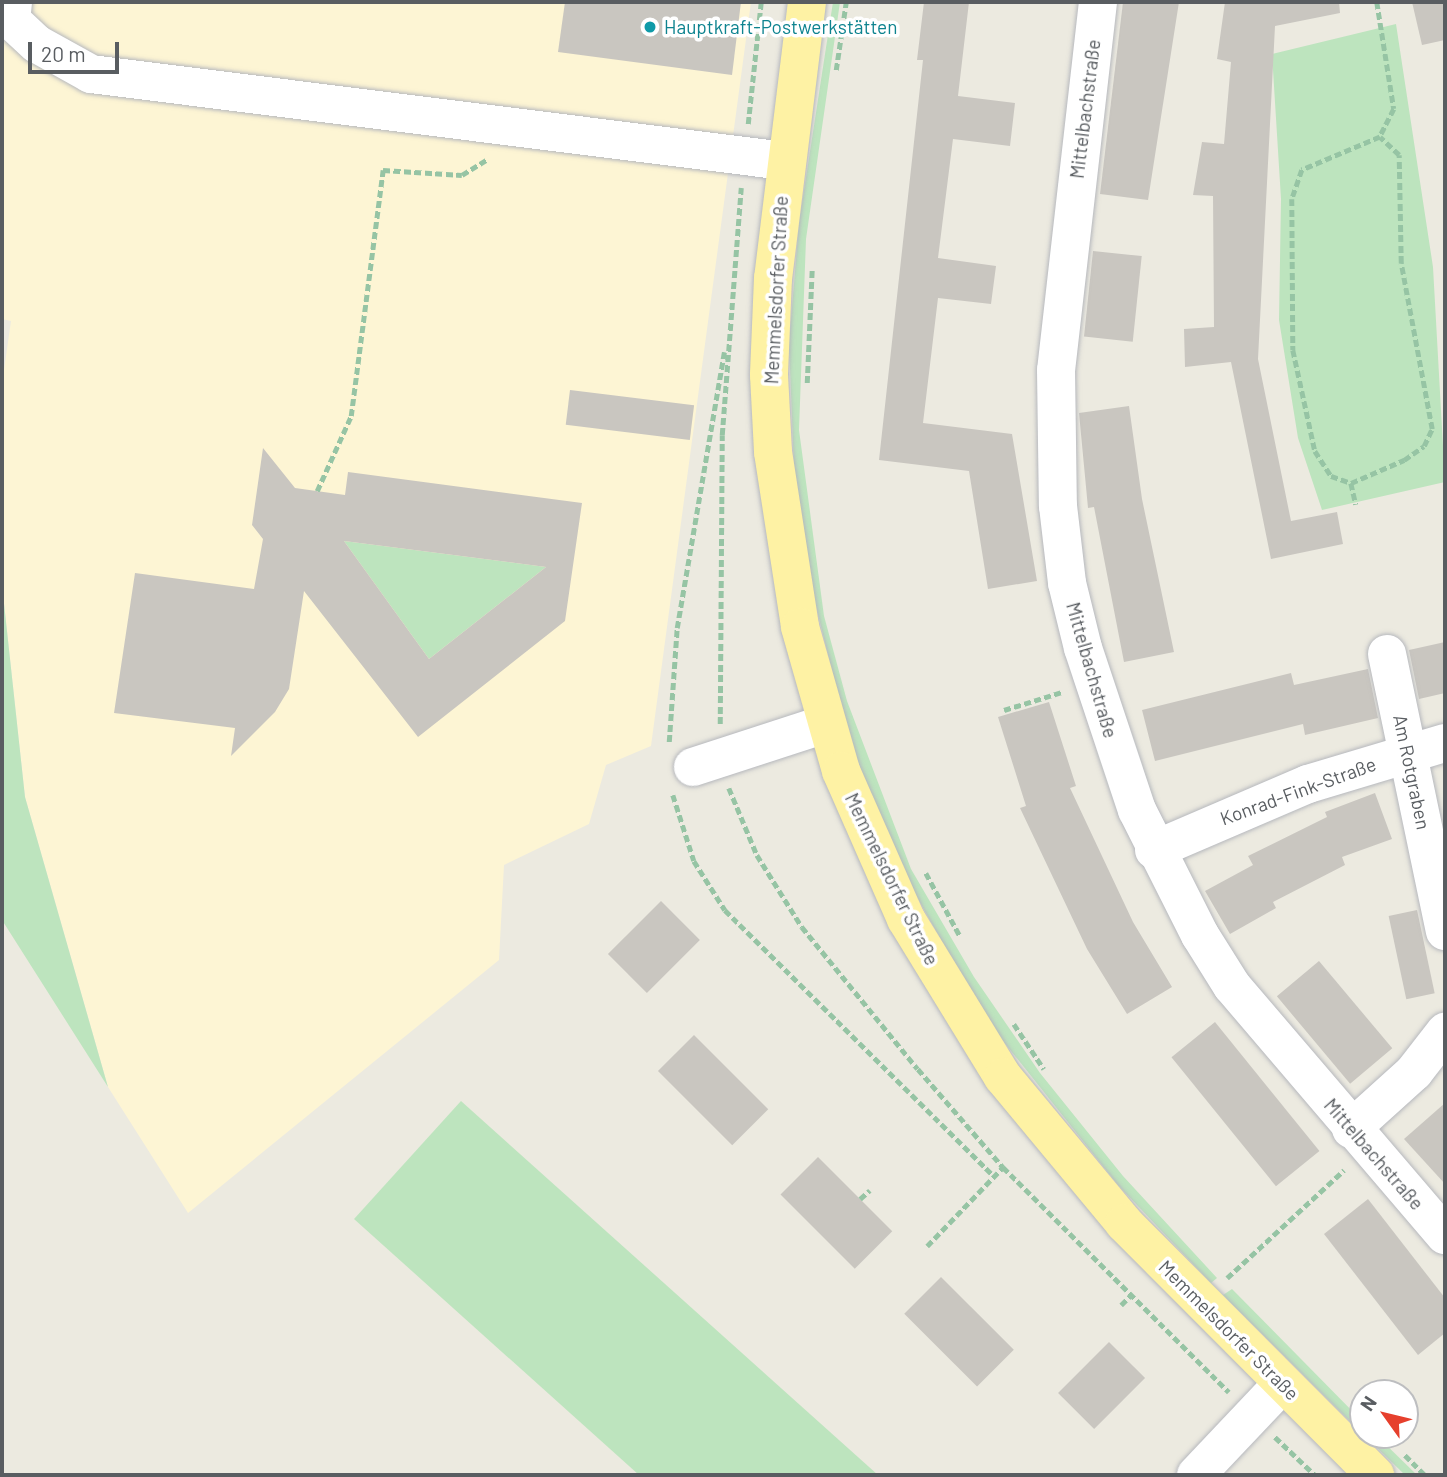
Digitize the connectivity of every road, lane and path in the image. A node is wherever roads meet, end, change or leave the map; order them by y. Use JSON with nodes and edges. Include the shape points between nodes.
{"nodes":[{"id":1,"x":13,"y":2,"type":"edge"},
{"id":2,"x":807,"y":2,"type":"edge"},
{"id":3,"x":846,"y":2,"type":"edge"},
{"id":4,"x":1098,"y":2,"type":"edge"},
{"id":5,"x":1377,"y":2,"type":"edge"},
{"id":6,"x":835,"y":79,"type":"dead end"},
{"id":7,"x":513,"y":124,"type":"junction"},
{"id":8,"x":1380,"y":137,"type":"junction"},
{"id":9,"x":785,"y":161,"type":"junction"},
{"id":10,"x":812,"y":264,"type":"dead end"},
{"id":11,"x":806,"y":396,"type":"dead end"},
{"id":12,"x":1351,"y":483,"type":"junction"},
{"id":13,"x":317,"y":491,"type":"dead end"},
{"id":14,"x":1356,"y":504,"type":"dead end"},
{"id":15,"x":1387,"y":654,"type":"dead end"},
{"id":16,"x":1093,"y":683,"type":"junction"},
{"id":17,"x":1004,"y":710,"type":"dead end"},
{"id":18,"x":825,"y":724,"type":"junction"},
{"id":19,"x":1445,"y":743,"type":"edge"},
{"id":20,"x":1408,"y":752,"type":"junction"},
{"id":21,"x":693,"y":767,"type":"dead end"},
{"id":22,"x":1154,"y":850,"type":"junction"},
{"id":23,"x":922,"y":866,"type":"dead end"},
{"id":24,"x":1445,"y":931,"type":"edge"},
{"id":25,"x":966,"y":948,"type":"dead end"},
{"id":26,"x":1009,"y":1016,"type":"dead end"},
{"id":27,"x":1445,"y":1032,"type":"edge"},
{"id":28,"x":1047,"y":1073,"type":"dead end"},
{"id":29,"x":1360,"y":1139,"type":"junction"},
{"id":30,"x":870,"y":1190,"type":"dead end"},
{"id":31,"x":860,"y":1199,"type":"dead end"},
{"id":32,"x":1445,"y":1235,"type":"edge"},
{"id":33,"x":927,"y":1246,"type":"dead end"},
{"id":34,"x":1215,"y":1283,"type":"junction"},
{"id":35,"x":1236,"y":1288,"type":"dead end"},
{"id":36,"x":1130,"y":1296,"type":"junction"},
{"id":37,"x":1121,"y":1305,"type":"dead end"},
{"id":38,"x":1282,"y":1384,"type":"junction"},
{"id":39,"x":1252,"y":1415,"type":"junction"},
{"id":40,"x":1196,"y":1475,"type":"edge"},
{"id":41,"x":1315,"y":1475,"type":"edge"},
{"id":42,"x":1375,"y":1475,"type":"edge"}],
"edges":[{"from":1,"to":7,"type":"street","via":[[11,20],[37,44],[91,75]]},
{"from":2,"to":9,"type":"main road","name":"Memmelsdorfer Straße"},
{"from":3,"to":6,"type":"path"},
{"from":4,"to":16,"type":"street","name":"Mittelbachstraße","via":[[1066,263],[1055,420],[1067,583]]},
{"from":5,"to":8,"type":"path","via":[[1394,109]]},
{"from":7,"to":9,"type":"street"},
{"from":7,"to":13,"type":"path","via":[[508,146],[462,175],[383,170],[351,416]]},
{"from":8,"to":12,"type":"path","via":[[1399,155],[1401,263],[1432,429],[1424,446],[1405,460]]},
{"from":8,"to":12,"type":"path","via":[[1307,166],[1292,199],[1288,321],[1295,361],[1315,451],[1331,476]]},
{"from":9,"to":18,"type":"main road","name":"Memmelsdorfer Straße","via":[[773,278],[773,452],[800,627]]},
{"from":10,"to":11,"type":"path"},
{"from":12,"to":14,"type":"path"},
{"from":15,"to":20,"type":"street","name":"Am Rotgraben"},
{"from":16,"to":17,"type":"path"},
{"from":16,"to":22,"type":"street","name":"Mittelbachstraße"},
{"from":18,"to":21,"type":"street"},
{"from":18,"to":34,"type":"main road","name":"Memmelsdorfer Straße","via":[[865,832],[955,1007],[1050,1138]]},
{"from":19,"to":20,"type":"street","name":"Konrad-Fink-Straße"},
{"from":20,"to":22,"type":"street","name":"Konrad-Fink-Straße","via":[[1308,784]]},
{"from":20,"to":24,"type":"street","name":"Am Rotgraben"},
{"from":22,"to":29,"type":"street","name":"Mittelbachstraße","via":[[1232,986]]},
{"from":23,"to":25,"type":"path"},
{"from":26,"to":28,"type":"path"},
{"from":27,"to":29,"type":"street"},
{"from":29,"to":32,"type":"street","name":"Mittelbachstraße"},
{"from":29,"to":34,"type":"path"},
{"from":30,"to":31,"type":"path"},
{"from":33,"to":36,"type":"path","via":[[1003,1167]]},
{"from":34,"to":35,"type":"path"},
{"from":34,"to":38,"type":"main road","name":"Memmelsdorfer Straße"},
{"from":36,"to":37,"type":"path"},
{"from":36,"to":39,"type":"path"},
{"from":38,"to":39,"type":"street"},
{"from":38,"to":42,"type":"main road","name":"Memmelsdorfer Straße"},
{"from":39,"to":40,"type":"street"},
{"from":39,"to":41,"type":"path"}]}
